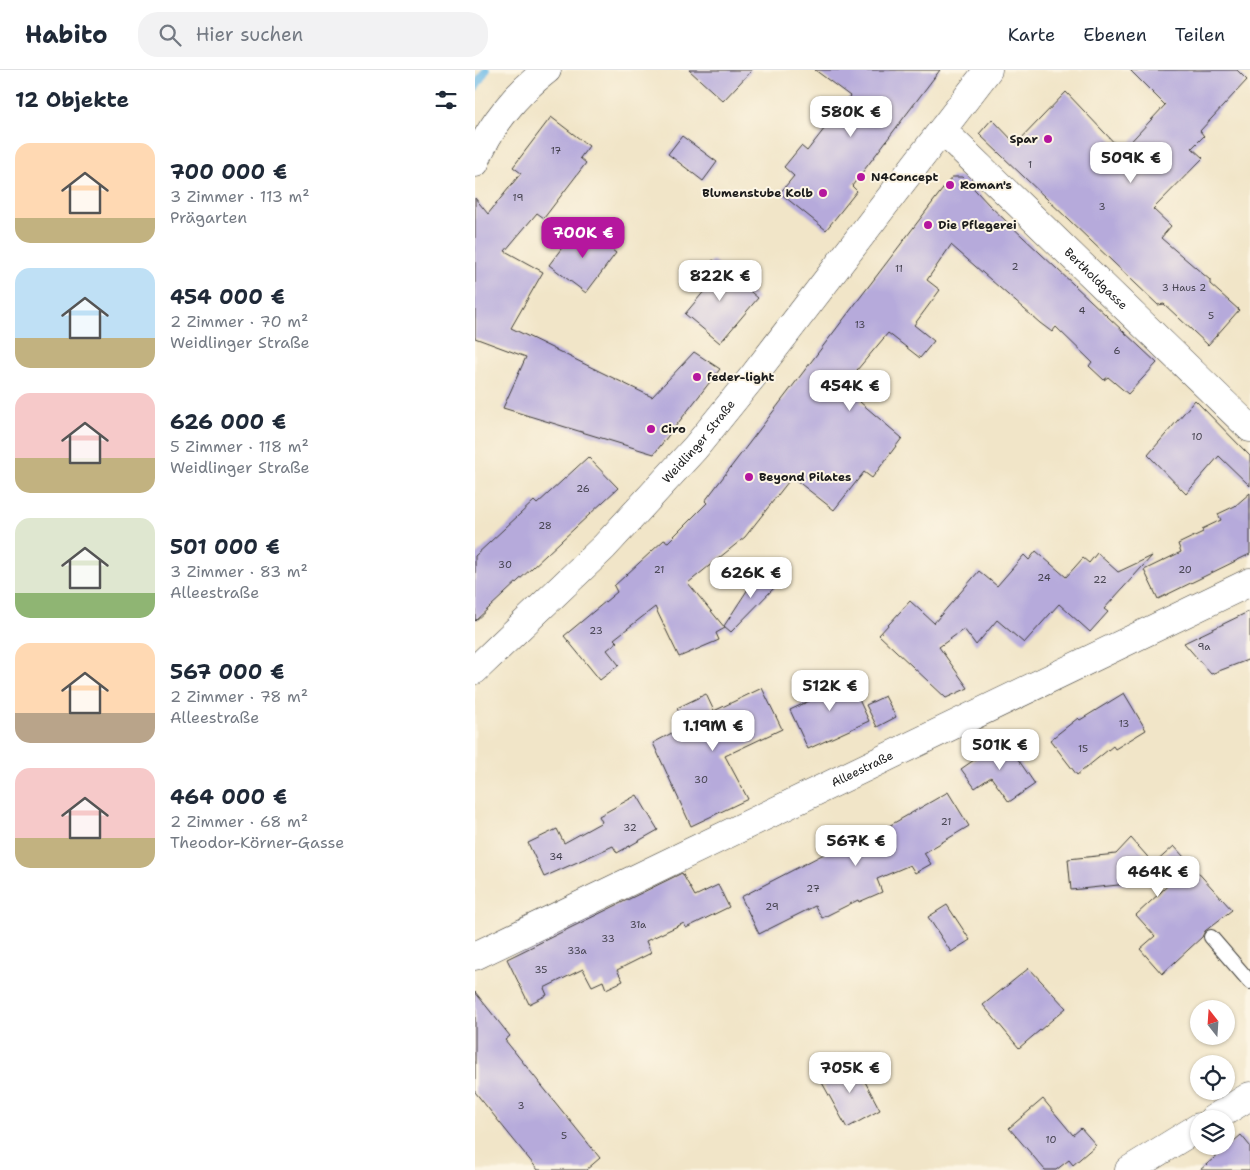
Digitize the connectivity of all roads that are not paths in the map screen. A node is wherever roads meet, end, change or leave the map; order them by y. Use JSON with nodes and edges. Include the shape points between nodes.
{"nodes":[{"id":1,"x":547,"y":70,"type":"edge"},
{"id":2,"x":988,"y":70,"type":"edge"},
{"id":3,"x":942,"y":130,"type":"junction"},
{"id":4,"x":475,"y":162,"type":"edge"},
{"id":5,"x":1250,"y":428,"type":"edge"},
{"id":6,"x":1250,"y":582,"type":"edge"},
{"id":7,"x":475,"y":670,"type":"edge"},
{"id":8,"x":1211,"y":937,"type":"dead end"},
{"id":9,"x":475,"y":956,"type":"edge"},
{"id":10,"x":1250,"y":982,"type":"edge"},
{"id":11,"x":1250,"y":1096,"type":"edge"},
{"id":12,"x":1227,"y":1110,"type":"edge"},
{"id":13,"x":1190,"y":1133,"type":"edge"},
{"id":14,"x":1129,"y":1170,"type":"edge"}],
"edges":[{"from":1,"to":4,"type":"street","via":[[526,86],[483,142]]},
{"from":2,"to":3,"type":"street","name":"Weidlinger Straße"},
{"from":3,"to":5,"type":"street","name":"Bertholdgasse"},
{"from":3,"to":7,"type":"street","name":"Weidlinger Straße","via":[[695,448],[604,547]]},
{"from":6,"to":9,"type":"street","name":"Alleestraße"},
{"from":8,"to":10,"type":"lane"},
{"from":11,"to":12,"type":"street"},
{"from":13,"to":14,"type":"street"}]}
